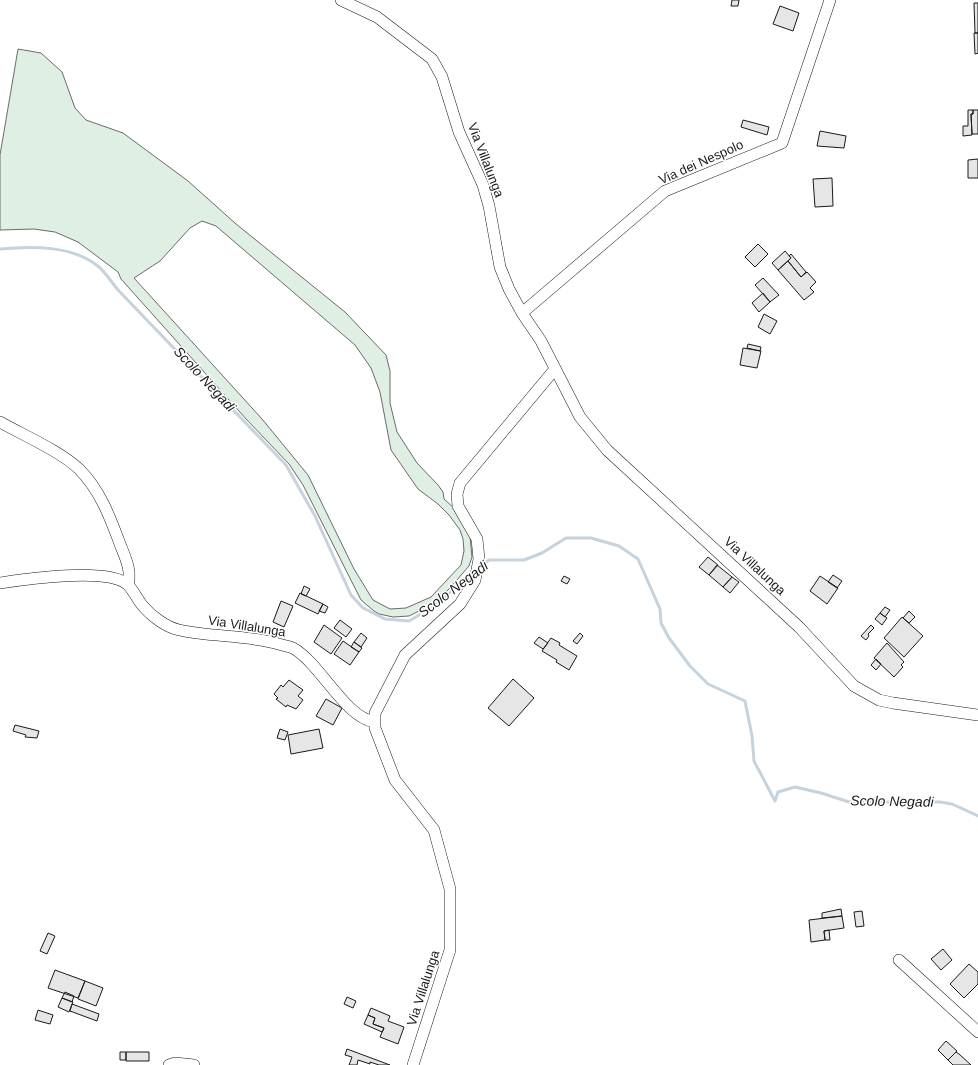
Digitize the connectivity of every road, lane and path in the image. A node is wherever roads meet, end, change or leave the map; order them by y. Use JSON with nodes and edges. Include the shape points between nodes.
{"nodes":[{"id":1,"x":341,"y":0,"type":"edge"},
{"id":2,"x":830,"y":0,"type":"edge"},
{"id":3,"x":522,"y":313,"type":"junction"},
{"id":4,"x":555,"y":369,"type":"junction"},
{"id":5,"x":0,"y":422,"type":"edge"},
{"id":6,"x":0,"y":583,"type":"edge"},
{"id":7,"x":128,"y":584,"type":"junction"},
{"id":8,"x":978,"y":715,"type":"edge"},
{"id":9,"x":374,"y":722,"type":"junction"},
{"id":10,"x":899,"y":960,"type":"dead end"},
{"id":11,"x":978,"y":1032,"type":"edge"},
{"id":12,"x":169,"y":1065,"type":"edge"},
{"id":13,"x":194,"y":1065,"type":"edge"},
{"id":14,"x":413,"y":1065,"type":"edge"}],
"edges":[{"from":1,"to":3,"type":"street","name":"Via Villalunga","via":[[377,17],[432,59],[442,77],[459,132],[483,185],[500,267]]},
{"from":2,"to":3,"type":"street","name":"Via dei Nespolo","via":[[782,143],[665,191]]},
{"from":3,"to":4,"type":"street","name":"Via Villalunga","via":[[541,340]]},
{"from":4,"to":8,"type":"street","name":"Via Villalunga","via":[[580,417],[607,450],[794,622],[854,686],[879,700]]},
{"from":4,"to":9,"type":"street","via":[[460,483],[458,506],[477,539],[479,559],[475,580],[460,604],[405,655],[377,708]]},
{"from":5,"to":7,"type":"street","via":[[79,469],[107,508],[129,570]]},
{"from":6,"to":7,"type":"street","via":[[81,575],[112,578]]},
{"from":7,"to":9,"type":"street","name":"Via Villalunga","via":[[154,618],[178,630],[267,641],[292,648],[306,658],[355,713]]},
{"from":9,"to":14,"type":"street","name":"Via Villalunga","via":[[374,728],[395,780],[434,830],[450,889],[450,950]]},
{"from":10,"to":11,"type":"street"},
{"from":12,"to":13,"type":"street"}]}
